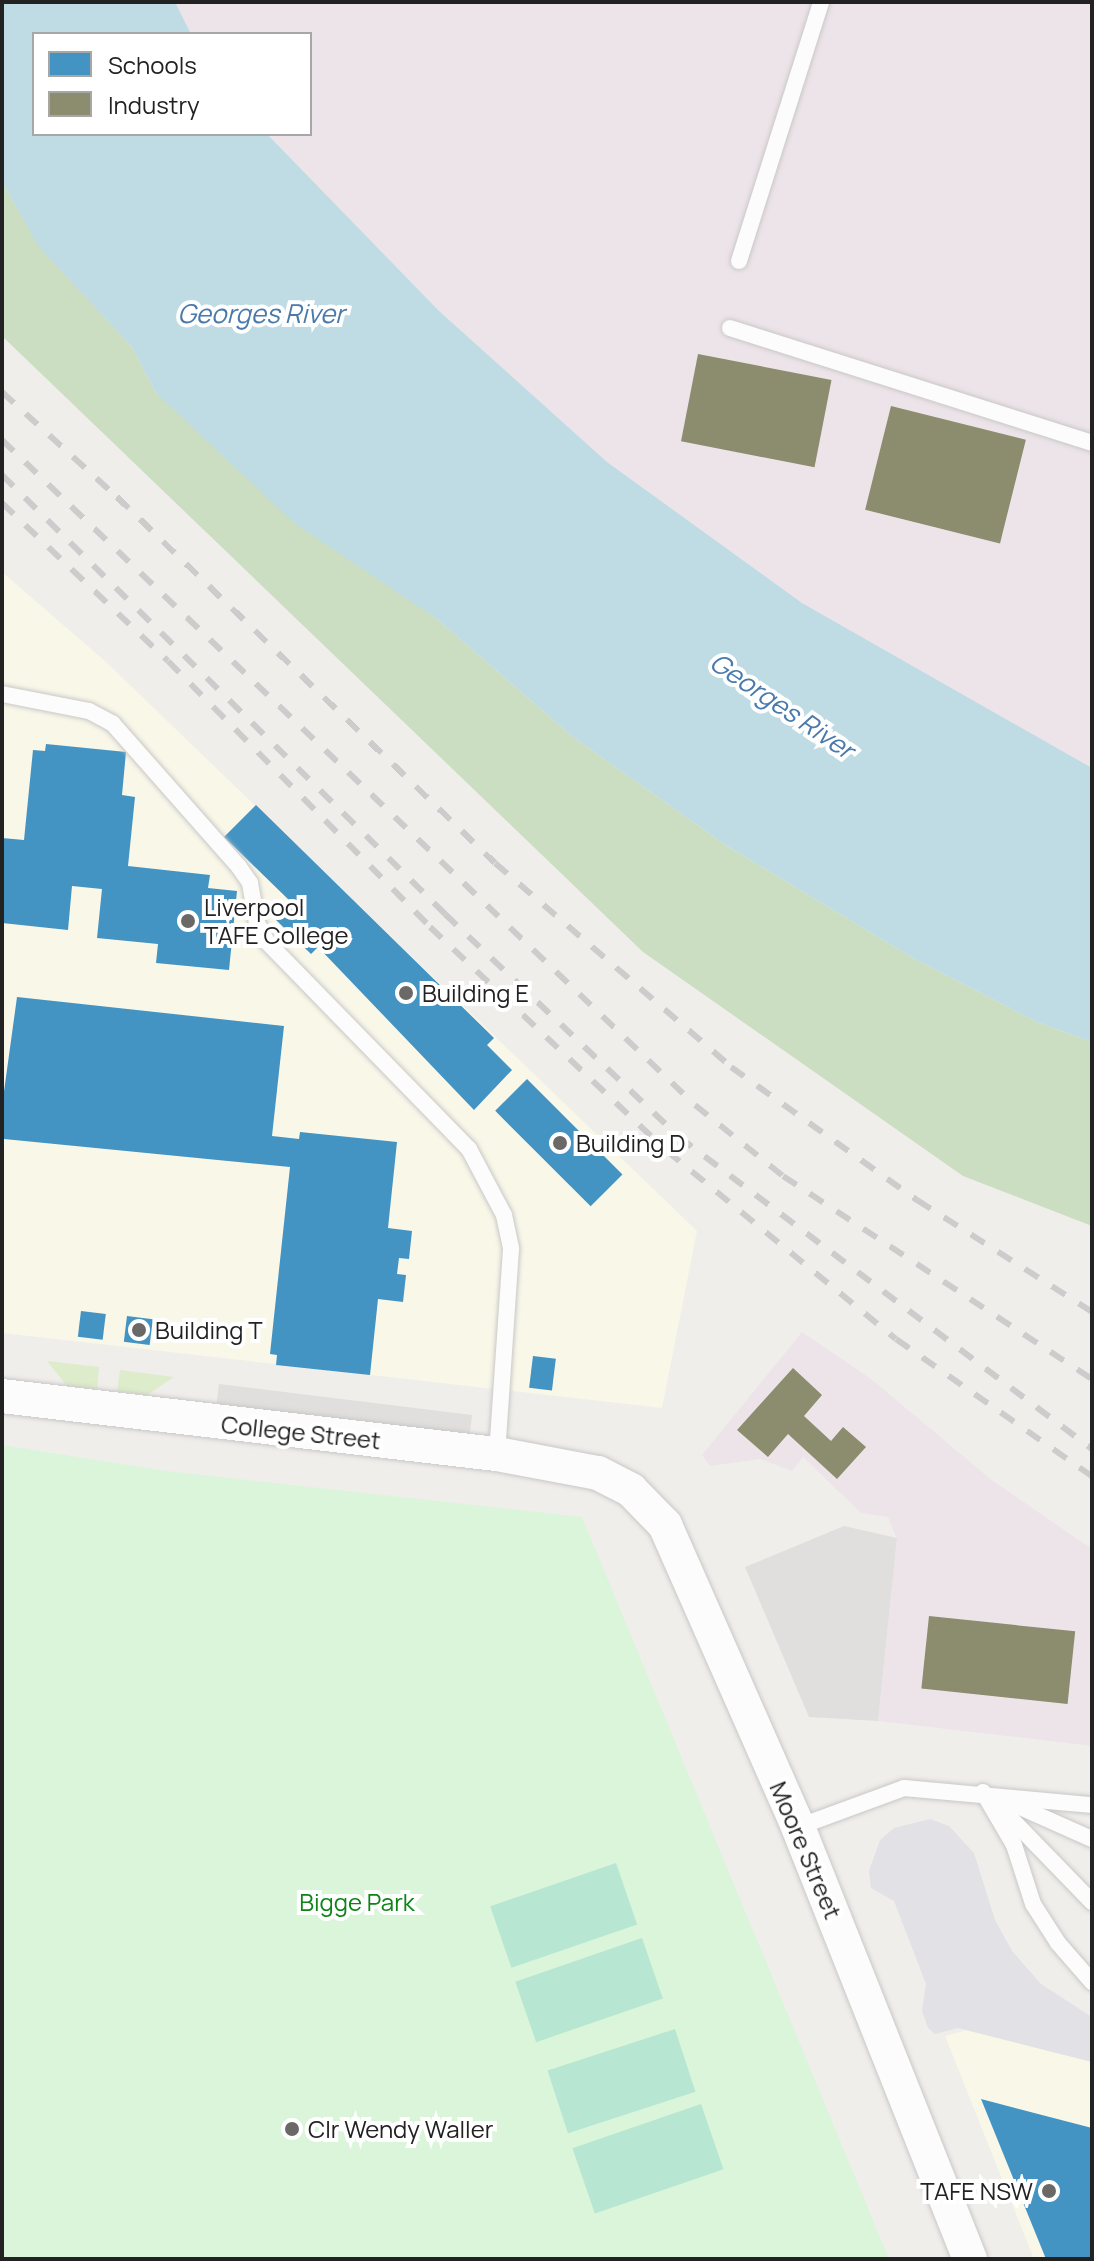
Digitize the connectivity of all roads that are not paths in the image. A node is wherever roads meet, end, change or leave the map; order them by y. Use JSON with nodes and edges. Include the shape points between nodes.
{"nodes":[{"id":1,"x":821,"y":2,"type":"edge"},
{"id":2,"x":739,"y":261,"type":"dead end"},
{"id":3,"x":730,"y":328,"type":"dead end"},
{"id":4,"x":1092,"y":443,"type":"edge"},
{"id":5,"x":2,"y":694,"type":"edge"},
{"id":6,"x":2,"y":1396,"type":"edge"},
{"id":7,"x":497,"y":1454,"type":"junction"},
{"id":8,"x":598,"y":1473,"type":"joint"},
{"id":9,"x":983,"y":1792,"type":"junction"},
{"id":10,"x":1092,"y":1805,"type":"edge"},
{"id":11,"x":798,"y":1827,"type":"junction"},
{"id":12,"x":1092,"y":1839,"type":"edge"},
{"id":13,"x":1092,"y":1902,"type":"edge"},
{"id":14,"x":1092,"y":1982,"type":"edge"},
{"id":15,"x":970,"y":2259,"type":"edge"}],
"edges":[{"from":1,"to":2,"type":"lane"},
{"from":3,"to":4,"type":"lane"},
{"from":5,"to":7,"type":"lane","via":[[89,711],[113,724],[239,867],[250,883],[257,923],[267,942],[469,1149],[504,1215],[511,1249]]},
{"from":6,"to":7,"type":"street","name":"College Street"},
{"from":7,"to":8,"type":"street","name":"College Street"},
{"from":8,"to":11,"type":"street","name":"Moore Street","via":[[631,1490],[665,1525]]},
{"from":9,"to":10,"type":"lane"},
{"from":9,"to":11,"type":"lane","via":[[904,1788]]},
{"from":9,"to":12,"type":"lane"},
{"from":9,"to":13,"type":"lane","via":[[1013,1814],[1046,1859]]},
{"from":9,"to":14,"type":"lane","via":[[1014,1845],[1033,1904]]},
{"from":11,"to":15,"type":"street","name":"Moore Street"}]}
